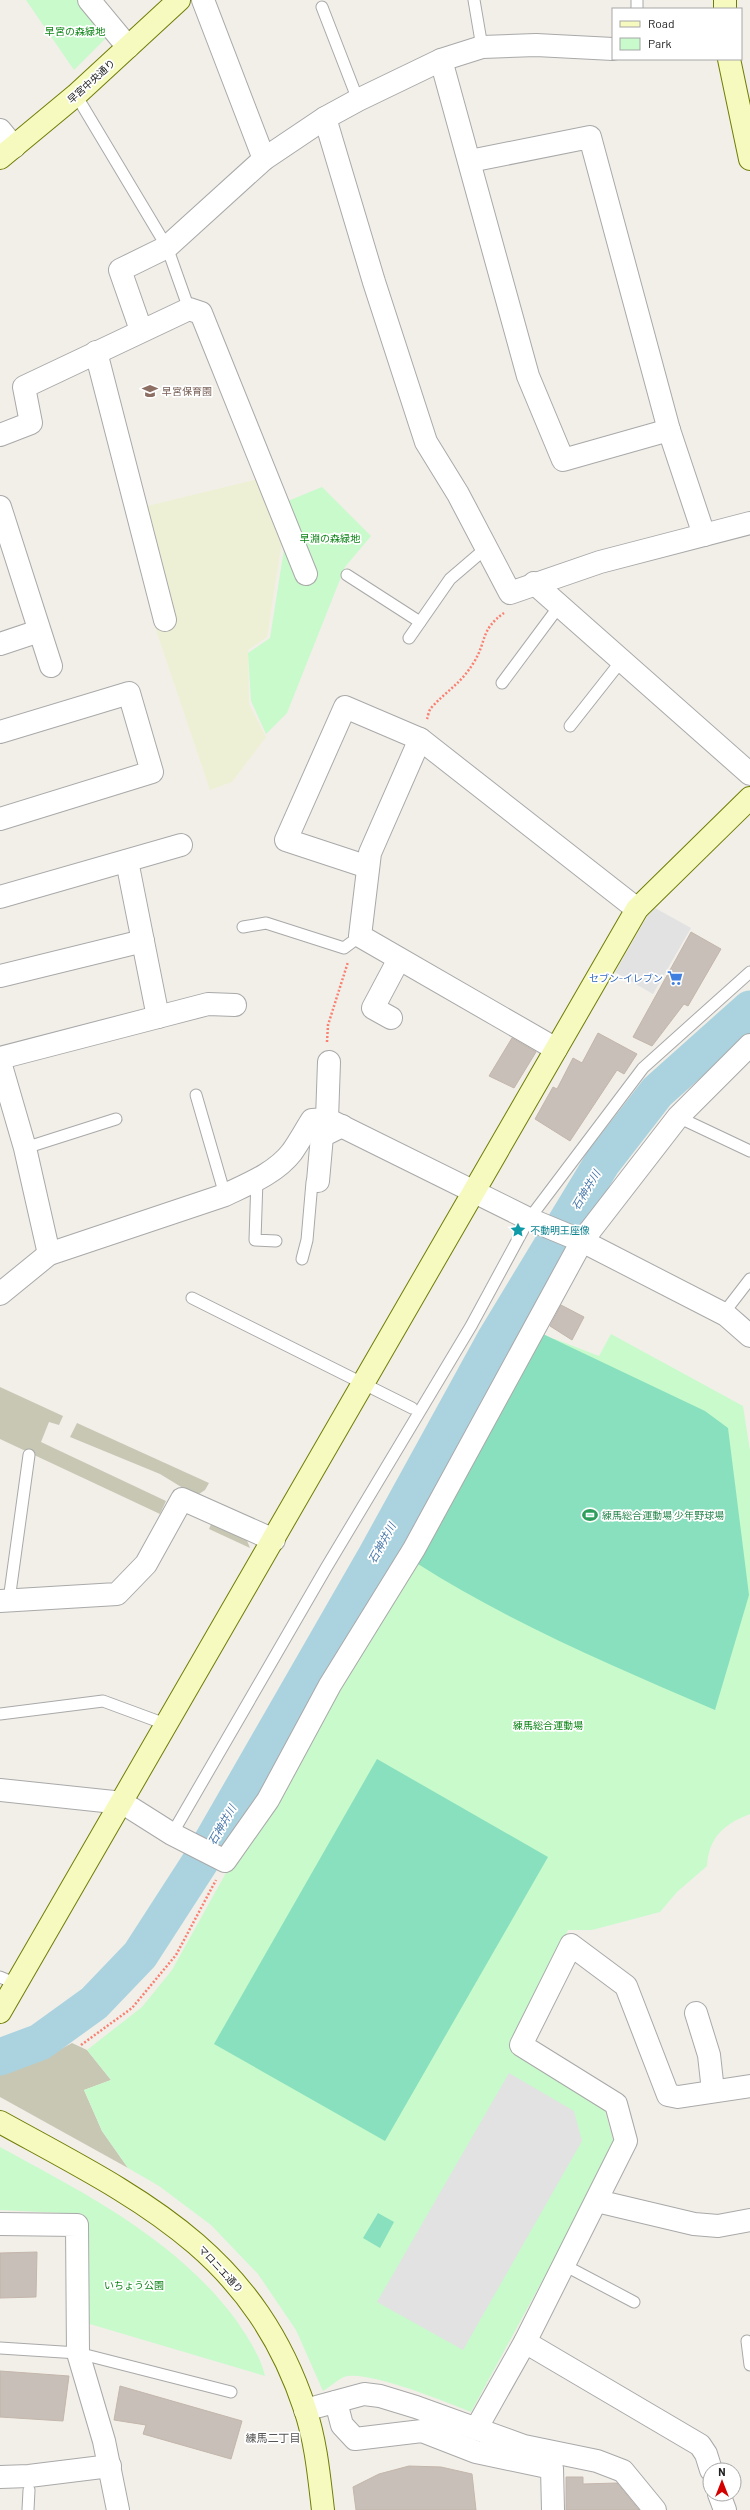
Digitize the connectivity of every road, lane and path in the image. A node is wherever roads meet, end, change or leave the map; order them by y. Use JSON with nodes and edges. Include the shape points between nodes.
{"nodes":[{"id":1,"x":89,"y":0,"type":"edge"},
{"id":2,"x":179,"y":0,"type":"edge"},
{"id":3,"x":203,"y":0,"type":"edge"},
{"id":4,"x":474,"y":0,"type":"edge"},
{"id":5,"x":322,"y":7,"type":"dead end"},
{"id":6,"x":128,"y":47,"type":"junction"},
{"id":7,"x":482,"y":47,"type":"junction"},
{"id":8,"x":612,"y":49,"type":"edge"},
{"id":9,"x":441,"y":60,"type":"junction"},
{"id":10,"x":729,"y":60,"type":"edge"},
{"id":11,"x":76,"y":95,"type":"junction"},
{"id":12,"x":358,"y":100,"type":"junction"},
{"id":13,"x":325,"y":118,"type":"junction"},
{"id":14,"x":0,"y":130,"type":"edge"},
{"id":15,"x":7,"y":153,"type":"edge"},
{"id":16,"x":264,"y":159,"type":"junction"},
{"id":17,"x":750,"y":159,"type":"edge"},
{"id":18,"x":470,"y":161,"type":"junction"},
{"id":19,"x":167,"y":247,"type":"junction"},
{"id":20,"x":189,"y":309,"type":"junction"},
{"id":21,"x":141,"y":330,"type":"junction"},
{"id":22,"x":96,"y":352,"type":"junction"},
{"id":23,"x":669,"y":430,"type":"junction"},
{"id":24,"x":0,"y":435,"type":"edge"},
{"id":25,"x":0,"y":508,"type":"edge"},
{"id":26,"x":750,"y":523,"type":"edge"},
{"id":27,"x":704,"y":535,"type":"junction"},
{"id":28,"x":485,"y":548,"type":"junction"},
{"id":29,"x":306,"y":574,"type":"dead end"},
{"id":30,"x":347,"y":575,"type":"dead end"},
{"id":31,"x":534,"y":583,"type":"junction"},
{"id":32,"x":510,"y":593,"type":"junction"},
{"id":33,"x":560,"y":605,"type":"junction"},
{"id":34,"x":165,"y":620,"type":"dead end"},
{"id":35,"x":420,"y":622,"type":"junction"},
{"id":36,"x":39,"y":631,"type":"junction"},
{"id":37,"x":409,"y":638,"type":"dead end"},
{"id":38,"x":0,"y":644,"type":"edge"},
{"id":39,"x":622,"y":660,"type":"junction"},
{"id":40,"x":51,"y":666,"type":"dead end"},
{"id":41,"x":502,"y":683,"type":"dead end"},
{"id":42,"x":570,"y":726,"type":"dead end"},
{"id":43,"x":0,"y":732,"type":"edge"},
{"id":44,"x":420,"y":739,"type":"junction"},
{"id":45,"x":750,"y":774,"type":"edge"},
{"id":46,"x":750,"y":798,"type":"edge"},
{"id":47,"x":0,"y":819,"type":"edge"},
{"id":48,"x":182,"y":845,"type":"dead end"},
{"id":49,"x":127,"y":861,"type":"junction"},
{"id":50,"x":368,"y":868,"type":"junction"},
{"id":51,"x":0,"y":897,"type":"edge"},
{"id":52,"x":637,"y":909,"type":"junction"},
{"id":53,"x":243,"y":927,"type":"dead end"},
{"id":54,"x":356,"y":939,"type":"junction"},
{"id":55,"x":143,"y":941,"type":"junction"},
{"id":56,"x":399,"y":959,"type":"junction"},
{"id":57,"x":750,"y":972,"type":"edge"},
{"id":58,"x":0,"y":976,"type":"edge"},
{"id":59,"x":235,"y":1005,"type":"dead end"},
{"id":60,"x":158,"y":1018,"type":"junction"},
{"id":61,"x":390,"y":1018,"type":"dead end"},
{"id":62,"x":750,"y":1045,"type":"edge"},
{"id":63,"x":556,"y":1049,"type":"junction"},
{"id":64,"x":0,"y":1058,"type":"edge"},
{"id":65,"x":0,"y":1062,"type":"edge"},
{"id":66,"x":329,"y":1062,"type":"joint"},
{"id":67,"x":196,"y":1095,"type":"dead end"},
{"id":68,"x":678,"y":1117,"type":"junction"},
{"id":69,"x":116,"y":1119,"type":"dead end"},
{"id":70,"x":335,"y":1123,"type":"junction"},
{"id":71,"x":25,"y":1148,"type":"junction"},
{"id":72,"x":750,"y":1151,"type":"edge"},
{"id":73,"x":257,"y":1179,"type":"junction"},
{"id":74,"x":318,"y":1181,"type":"joint"},
{"id":75,"x":474,"y":1190,"type":"junction"},
{"id":76,"x":225,"y":1195,"type":"junction"},
{"id":77,"x":534,"y":1220,"type":"junction"},
{"id":78,"x":578,"y":1240,"type":"junction"},
{"id":79,"x":276,"y":1241,"type":"dead end"},
{"id":80,"x":48,"y":1254,"type":"junction"},
{"id":81,"x":302,"y":1259,"type":"dead end"},
{"id":82,"x":750,"y":1279,"type":"edge"},
{"id":83,"x":0,"y":1294,"type":"edge"},
{"id":84,"x":192,"y":1298,"type":"dead end"},
{"id":85,"x":723,"y":1314,"type":"junction"},
{"id":86,"x":750,"y":1336,"type":"edge"},
{"id":87,"x":364,"y":1383,"type":"junction"},
{"id":88,"x":412,"y":1408,"type":"dead end"},
{"id":89,"x":29,"y":1455,"type":"dead end"},
{"id":90,"x":274,"y":1540,"type":"junction"},
{"id":91,"x":4,"y":1601,"type":"edge"},
{"id":92,"x":0,"y":1714,"type":"edge"},
{"id":93,"x":168,"y":1725,"type":"junction"},
{"id":94,"x":0,"y":1790,"type":"edge"},
{"id":95,"x":123,"y":1803,"type":"junction"},
{"id":96,"x":172,"y":1834,"type":"junction"},
{"id":97,"x":225,"y":1861,"type":"junction"},
{"id":98,"x":8,"y":1980,"type":"edge"},
{"id":99,"x":0,"y":2012,"type":"edge"},
{"id":100,"x":696,"y":2013,"type":"dead end"},
{"id":101,"x":81,"y":2045,"type":"dead end"},
{"id":102,"x":750,"y":2086,"type":"edge"},
{"id":103,"x":712,"y":2091,"type":"junction"},
{"id":104,"x":0,"y":2122,"type":"edge"},
{"id":105,"x":597,"y":2201,"type":"junction"},
{"id":106,"x":750,"y":2220,"type":"edge"},
{"id":107,"x":0,"y":2224,"type":"edge"},
{"id":108,"x":564,"y":2265,"type":"junction"},
{"id":109,"x":634,"y":2302,"type":"dead end"},
{"id":110,"x":747,"y":2341,"type":"dead end"},
{"id":111,"x":525,"y":2342,"type":"junction"},
{"id":112,"x":0,"y":2348,"type":"edge"},
{"id":113,"x":78,"y":2352,"type":"junction"},
{"id":114,"x":750,"y":2365,"type":"edge"},
{"id":115,"x":231,"y":2392,"type":"dead end"},
{"id":116,"x":336,"y":2402,"type":"junction"},
{"id":117,"x":306,"y":2410,"type":"junction"},
{"id":118,"x":476,"y":2429,"type":"junction"},
{"id":119,"x":708,"y":2462,"type":"edge"},
{"id":120,"x":110,"y":2466,"type":"junction"},
{"id":121,"x":0,"y":2477,"type":"edge"},
{"id":122,"x":29,"y":2490,"type":"dead end"},
{"id":123,"x":28,"y":2510,"type":"edge"},
{"id":124,"x":118,"y":2510,"type":"edge"},
{"id":125,"x":323,"y":2510,"type":"edge"},
{"id":126,"x":553,"y":2510,"type":"edge"},
{"id":127,"x":655,"y":2510,"type":"edge"}],
"edges":[{"from":1,"to":6,"type":"street"},
{"from":2,"to":6,"type":"street","name":"早宮中央通り"},
{"from":3,"to":16,"type":"street"},
{"from":4,"to":7,"type":"lane"},
{"from":5,"to":12,"type":"lane"},
{"from":6,"to":11,"type":"street","name":"早宮中央通り"},
{"from":7,"to":8,"type":"street","via":[[536,45]]},
{"from":7,"to":9,"type":"street"},
{"from":9,"to":12,"type":"street"},
{"from":9,"to":18,"type":"street"},
{"from":10,"to":17,"type":"street"},
{"from":11,"to":15,"type":"street","name":"早宮中央通り"},
{"from":11,"to":19,"type":"lane"},
{"from":12,"to":13,"type":"street"},
{"from":13,"to":16,"type":"street"},
{"from":13,"to":28,"type":"street","via":[[374,282],[426,442],[458,494]]},
{"from":14,"to":15,"type":"street"},
{"from":16,"to":19,"type":"street"},
{"from":18,"to":23,"type":"street","via":[[528,376],[563,460]]},
{"from":18,"to":23,"type":"street","via":[[590,137]]},
{"from":19,"to":20,"type":"lane"},
{"from":19,"to":21,"type":"street","via":[[120,270]]},
{"from":20,"to":21,"type":"street"},
{"from":20,"to":29,"type":"street","via":[[201,313]]},
{"from":21,"to":22,"type":"street"},
{"from":22,"to":24,"type":"street","via":[[24,388],[31,423]]},
{"from":22,"to":34,"type":"street"},
{"from":23,"to":27,"type":"street"},
{"from":25,"to":36,"type":"street"},
{"from":26,"to":27,"type":"street"},
{"from":27,"to":31,"type":"street","via":[[600,562]]},
{"from":28,"to":32,"type":"street"},
{"from":28,"to":35,"type":"lane","via":[[450,579]]},
{"from":30,"to":35,"type":"lane"},
{"from":31,"to":32,"type":"street"},
{"from":31,"to":33,"type":"street"},
{"from":32,"to":44,"type":"path","via":[[513,605],[490,622],[475,661],[456,686],[431,708]]},
{"from":33,"to":39,"type":"street"},
{"from":33,"to":41,"type":"lane"},
{"from":35,"to":37,"type":"lane"},
{"from":36,"to":38,"type":"street"},
{"from":36,"to":40,"type":"street"},
{"from":39,"to":42,"type":"lane"},
{"from":39,"to":45,"type":"street"},
{"from":43,"to":47,"type":"street","via":[[129,693],[152,772]]},
{"from":44,"to":50,"type":"street","via":[[370,853]]},
{"from":44,"to":50,"type":"street","via":[[345,708],[286,840]]},
{"from":44,"to":52,"type":"street"},
{"from":46,"to":52,"type":"street"},
{"from":48,"to":49,"type":"street"},
{"from":49,"to":51,"type":"street"},
{"from":49,"to":55,"type":"street"},
{"from":50,"to":54,"type":"street"},
{"from":52,"to":63,"type":"street"},
{"from":53,"to":54,"type":"lane","via":[[266,924],[344,948]]},
{"from":54,"to":56,"type":"street"},
{"from":54,"to":66,"type":"path","via":[[328,1025],[326,1061]]},
{"from":55,"to":58,"type":"street"},
{"from":55,"to":60,"type":"street"},
{"from":56,"to":61,"type":"street","via":[[373,1008]]},
{"from":56,"to":63,"type":"street"},
{"from":57,"to":77,"type":"lane","via":[[643,1068]]},
{"from":59,"to":60,"type":"street","via":[[208,1004]]},
{"from":60,"to":64,"type":"street"},
{"from":62,"to":68,"type":"street"},
{"from":63,"to":75,"type":"street"},
{"from":65,"to":71,"type":"street"},
{"from":66,"to":70,"type":"street"},
{"from":67,"to":76,"type":"lane"},
{"from":68,"to":72,"type":"lane"},
{"from":68,"to":78,"type":"street"},
{"from":69,"to":71,"type":"lane"},
{"from":70,"to":73,"type":"street","via":[[312,1120],[291,1152],[277,1166]]},
{"from":70,"to":74,"type":"street","via":[[322,1136]]},
{"from":70,"to":75,"type":"street"},
{"from":71,"to":80,"type":"street"},
{"from":73,"to":76,"type":"street"},
{"from":73,"to":79,"type":"lane","via":[[255,1240]]},
{"from":74,"to":81,"type":"lane","via":[[312,1182],[307,1240]]},
{"from":75,"to":77,"type":"street"},
{"from":75,"to":87,"type":"street"},
{"from":76,"to":80,"type":"street"},
{"from":77,"to":78,"type":"street"},
{"from":77,"to":96,"type":"lane","via":[[326,1568]]},
{"from":78,"to":85,"type":"street"},
{"from":78,"to":97,"type":"street","via":[[414,1549],[330,1685],[268,1800]]},
{"from":80,"to":83,"type":"street"},
{"from":82,"to":85,"type":"lane"},
{"from":84,"to":87,"type":"lane"},
{"from":85,"to":86,"type":"street"},
{"from":87,"to":88,"type":"lane"},
{"from":87,"to":90,"type":"street"},
{"from":89,"to":91,"type":"lane"},
{"from":90,"to":91,"type":"street","via":[[182,1498],[146,1564],[117,1594]]},
{"from":90,"to":93,"type":"street"},
{"from":92,"to":93,"type":"lane","via":[[103,1701]]},
{"from":93,"to":95,"type":"street"},
{"from":94,"to":95,"type":"street"},
{"from":95,"to":96,"type":"street"},
{"from":95,"to":98,"type":"street"},
{"from":96,"to":97,"type":"street"},
{"from":97,"to":101,"type":"path","via":[[176,1955],[132,2008]]},
{"from":98,"to":99,"type":"street"},
{"from":100,"to":103,"type":"street","via":[[709,2055]]},
{"from":102,"to":103,"type":"street"},
{"from":103,"to":105,"type":"street","via":[[678,2097],[668,2095],[626,1986],[571,1945],[521,2045],[616,2104],[626,2141]]},
{"from":104,"to":117,"type":"street","name":"マロニエ通り","via":[[126,2192],[185,2233],[212,2257],[258,2312],[286,2362]]},
{"from":105,"to":106,"type":"street","via":[[694,2224],[718,2226]]},
{"from":105,"to":108,"type":"street"},
{"from":107,"to":113,"type":"street","via":[[77,2225]]},
{"from":108,"to":109,"type":"lane"},
{"from":108,"to":111,"type":"street"},
{"from":110,"to":114,"type":"lane"},
{"from":111,"to":118,"type":"street"},
{"from":111,"to":119,"type":"street","via":[[700,2446]]},
{"from":112,"to":113,"type":"lane"},
{"from":113,"to":115,"type":"lane"},
{"from":113,"to":120,"type":"street"},
{"from":116,"to":117,"type":"street"},
{"from":116,"to":118,"type":"street","via":[[364,2394],[380,2396]]},
{"from":116,"to":126,"type":"street","via":[[342,2425],[355,2439],[422,2431],[476,2452],[552,2468]]},
{"from":117,"to":125,"type":"street","name":"マロニエ通り","via":[[315,2447]]},
{"from":118,"to":127,"type":"street","via":[[524,2446],[597,2461],[623,2471]]},
{"from":120,"to":121,"type":"street"},
{"from":120,"to":124,"type":"street"},
{"from":122,"to":123,"type":"lane"}]}
